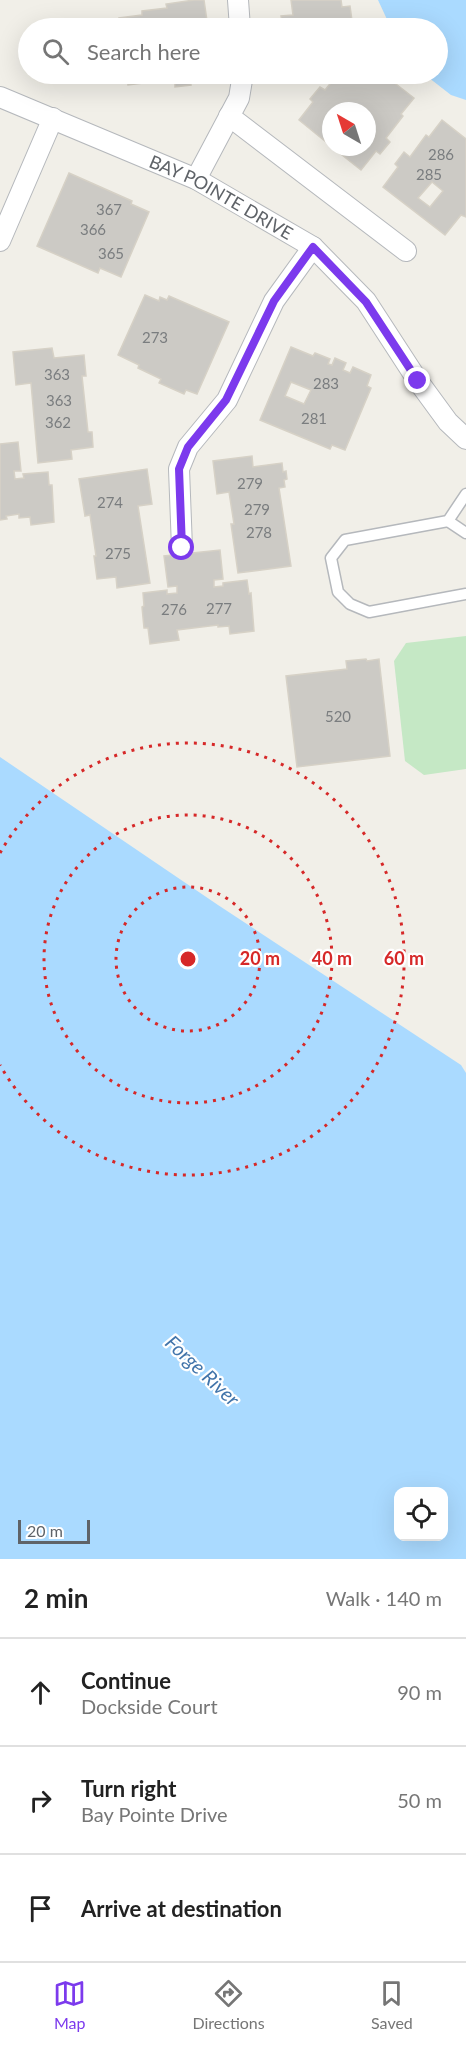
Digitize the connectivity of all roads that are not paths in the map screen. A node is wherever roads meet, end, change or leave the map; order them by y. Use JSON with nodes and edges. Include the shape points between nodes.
{"nodes":[{"id":1,"x":238,"y":0,"type":"edge"},
{"id":2,"x":239,"y":18,"type":"edge"},
{"id":3,"x":241,"y":84,"type":"edge"},
{"id":4,"x":0,"y":97,"type":"edge"},
{"id":5,"x":230,"y":116,"type":"junction"},
{"id":6,"x":53,"y":118,"type":"junction"},
{"id":7,"x":196,"y":179,"type":"junction"},
{"id":8,"x":0,"y":241,"type":"edge"},
{"id":9,"x":313,"y":247,"type":"junction"},
{"id":10,"x":406,"y":251,"type":"dead end"},
{"id":11,"x":466,"y":439,"type":"edge"},
{"id":12,"x":466,"y":494,"type":"edge"},
{"id":13,"x":448,"y":521,"type":"junction"},
{"id":14,"x":466,"y":533,"type":"edge"},
{"id":15,"x":182,"y":548,"type":"dead end"},
{"id":16,"x":466,"y":594,"type":"edge"}],
"edges":[{"from":1,"to":2,"type":"street"},
{"from":3,"to":5,"type":"street"},
{"from":4,"to":6,"type":"street","name":"BAY POINTE DRIVE"},
{"from":5,"to":7,"type":"street"},
{"from":5,"to":10,"type":"street"},
{"from":6,"to":7,"type":"street","name":"BAY POINTE DRIVE"},
{"from":6,"to":8,"type":"street"},
{"from":7,"to":9,"type":"street","name":"BAY POINTE DRIVE"},
{"from":9,"to":11,"type":"street","name":"BAY POINTE DRIVE","via":[[366,302],[418,381],[448,422]]},
{"from":9,"to":15,"type":"street","via":[[274,301],[226,400],[188,447],[179,469]]},
{"from":12,"to":13,"type":"lane"},
{"from":13,"to":14,"type":"lane"},
{"from":13,"to":16,"type":"lane","via":[[345,540],[331,558],[338,592],[350,604],[369,612]]}]}
